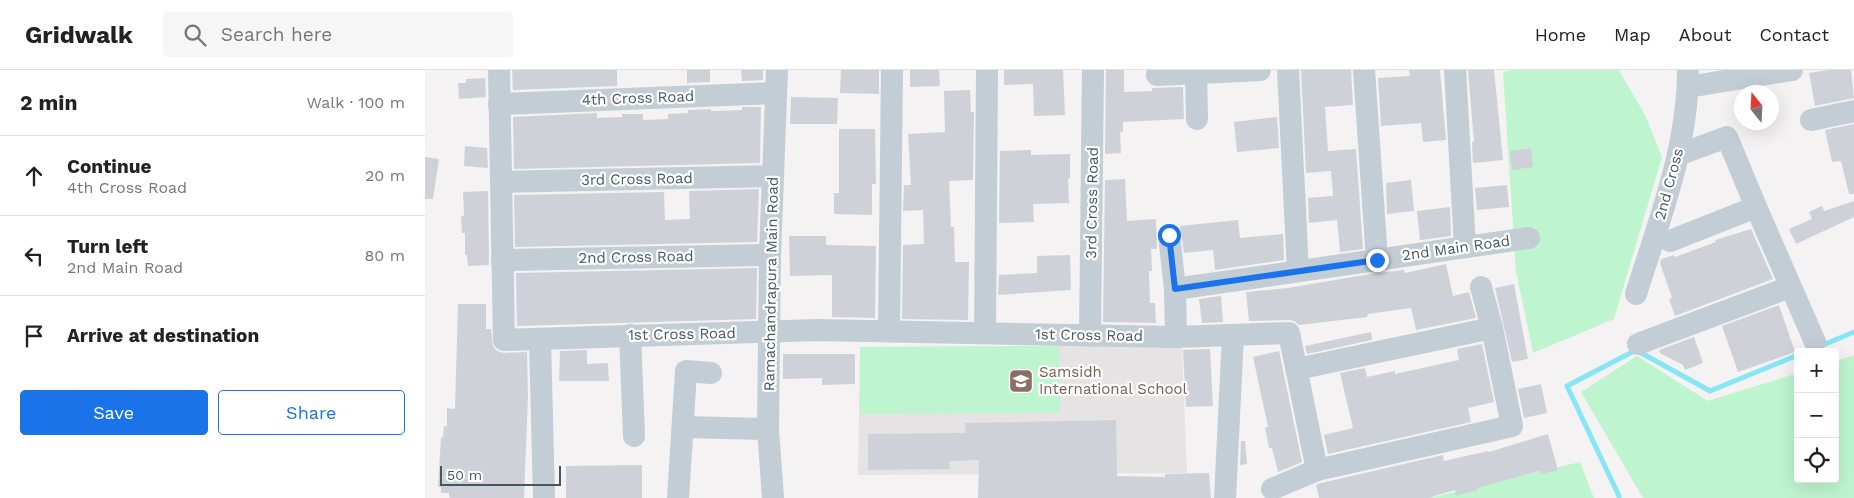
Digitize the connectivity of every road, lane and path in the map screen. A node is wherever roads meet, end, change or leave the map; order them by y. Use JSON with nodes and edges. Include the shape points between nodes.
{"nodes":[{"id":1,"x":499,"y":70,"type":"edge"},
{"id":2,"x":777,"y":70,"type":"edge"},
{"id":3,"x":892,"y":70,"type":"edge"},
{"id":4,"x":987,"y":70,"type":"edge"},
{"id":5,"x":1093,"y":70,"type":"edge"},
{"id":6,"x":1260,"y":70,"type":"edge"},
{"id":7,"x":1288,"y":70,"type":"edge"},
{"id":8,"x":1365,"y":70,"type":"edge"},
{"id":9,"x":1455,"y":70,"type":"edge"},
{"id":10,"x":1792,"y":70,"type":"edge"},
{"id":11,"x":1196,"y":73,"type":"junction"},
{"id":12,"x":1157,"y":75,"type":"dead end"},
{"id":13,"x":1688,"y":78,"type":"edge"},
{"id":14,"x":776,"y":93,"type":"junction"},
{"id":15,"x":499,"y":104,"type":"junction"},
{"id":16,"x":1854,"y":111,"type":"edge"},
{"id":17,"x":1197,"y":119,"type":"dead end"},
{"id":18,"x":1811,"y":120,"type":"dead end"},
{"id":19,"x":1678,"y":155,"type":"junction"},
{"id":20,"x":772,"y":176,"type":"junction"},
{"id":21,"x":501,"y":182,"type":"junction"},
{"id":22,"x":1756,"y":207,"type":"junction"},
{"id":23,"x":1169,"y":235,"type":"dead end"},
{"id":24,"x":1529,"y":238,"type":"dead end"},
{"id":25,"x":1670,"y":241,"type":"dead end"},
{"id":26,"x":1465,"y":247,"type":"junction"},
{"id":27,"x":770,"y":255,"type":"junction"},
{"id":28,"x":503,"y":260,"type":"junction"},
{"id":29,"x":1377,"y":260,"type":"junction"},
{"id":30,"x":1298,"y":271,"type":"junction"},
{"id":31,"x":1481,"y":287,"type":"dead end"},
{"id":32,"x":1790,"y":287,"type":"junction"},
{"id":33,"x":1175,"y":289,"type":"junction"},
{"id":34,"x":1636,"y":294,"type":"dead end"},
{"id":35,"x":1492,"y":328,"type":"junction"},
{"id":36,"x":889,"y":331,"type":"junction"},
{"id":37,"x":769,"y":332,"type":"junction"},
{"id":38,"x":985,"y":333,"type":"junction"},
{"id":39,"x":629,"y":335,"type":"junction"},
{"id":40,"x":1233,"y":335,"type":"junction"},
{"id":41,"x":1091,"y":336,"type":"junction"},
{"id":42,"x":1175,"y":336,"type":"junction"},
{"id":43,"x":540,"y":340,"type":"junction"},
{"id":44,"x":1815,"y":342,"type":"dead end"},
{"id":45,"x":1638,"y":344,"type":"dead end"},
{"id":46,"x":1297,"y":369,"type":"junction"},
{"id":47,"x":711,"y":373,"type":"dead end"},
{"id":48,"x":683,"y":428,"type":"junction"},
{"id":49,"x":768,"y":429,"type":"junction"},
{"id":50,"x":634,"y":436,"type":"dead end"},
{"id":51,"x":1317,"y":470,"type":"junction"},
{"id":52,"x":1272,"y":489,"type":"dead end"},
{"id":53,"x":543,"y":498,"type":"edge"},
{"id":54,"x":678,"y":498,"type":"edge"},
{"id":55,"x":773,"y":498,"type":"edge"},
{"id":56,"x":1225,"y":498,"type":"edge"}],
"edges":[{"from":1,"to":15,"type":"street"},
{"from":2,"to":14,"type":"street","name":"Ramachandrapura Main Road"},
{"from":3,"to":36,"type":"street"},
{"from":4,"to":38,"type":"street"},
{"from":5,"to":41,"type":"street","name":"3rd Cross Road"},
{"from":6,"to":11,"type":"street"},
{"from":7,"to":30,"type":"street"},
{"from":8,"to":29,"type":"street"},
{"from":9,"to":26,"type":"street"},
{"from":10,"to":13,"type":"street"},
{"from":11,"to":12,"type":"street"},
{"from":11,"to":17,"type":"street"},
{"from":13,"to":19,"type":"street","name":"2nd Cross"},
{"from":14,"to":15,"type":"street","name":"4th Cross Road"},
{"from":14,"to":20,"type":"street","name":"Ramachandrapura Main Road"},
{"from":15,"to":21,"type":"street"},
{"from":16,"to":18,"type":"street"},
{"from":19,"to":22,"type":"street","via":[[1727,138]]},
{"from":19,"to":34,"type":"street","name":"2nd Cross"},
{"from":20,"to":21,"type":"street","name":"3rd Cross Road"},
{"from":20,"to":27,"type":"street","name":"Ramachandrapura Main Road"},
{"from":21,"to":28,"type":"street"},
{"from":22,"to":25,"type":"street"},
{"from":22,"to":32,"type":"street"},
{"from":23,"to":33,"type":"street"},
{"from":24,"to":26,"type":"street","name":"2nd Main Road"},
{"from":26,"to":29,"type":"street","name":"2nd Main Road"},
{"from":27,"to":28,"type":"street","name":"2nd Cross Road"},
{"from":27,"to":37,"type":"street","name":"Ramachandrapura Main Road"},
{"from":28,"to":43,"type":"street","name":"1st Cross Road","via":[[504,340]]},
{"from":29,"to":30,"type":"street","name":"2nd Main Road"},
{"from":30,"to":33,"type":"street","name":"2nd Main Road"},
{"from":31,"to":35,"type":"street"},
{"from":32,"to":44,"type":"street"},
{"from":32,"to":45,"type":"street"},
{"from":33,"to":42,"type":"street"},
{"from":35,"to":46,"type":"street"},
{"from":35,"to":51,"type":"street","via":[[1511,426]]},
{"from":36,"to":37,"type":"street","name":"1st Cross Road"},
{"from":36,"to":38,"type":"street","name":"1st Cross Road"},
{"from":37,"to":39,"type":"street","name":"1st Cross Road"},
{"from":37,"to":49,"type":"street","name":"Ramachandrapura Main Road"},
{"from":38,"to":41,"type":"street","name":"1st Cross Road"},
{"from":39,"to":43,"type":"street","name":"1st Cross Road"},
{"from":39,"to":50,"type":"street"},
{"from":40,"to":42,"type":"street","name":"1st Cross Road"},
{"from":40,"to":46,"type":"street","name":"1st Cross Road","via":[[1289,333]]},
{"from":40,"to":56,"type":"street"},
{"from":41,"to":42,"type":"street","name":"1st Cross Road"},
{"from":43,"to":53,"type":"street"},
{"from":46,"to":51,"type":"street"},
{"from":47,"to":48,"type":"street","via":[[686,371]]},
{"from":48,"to":49,"type":"street"},
{"from":48,"to":54,"type":"street"},
{"from":49,"to":55,"type":"street","name":"Ramachandrapura Main Road"},
{"from":51,"to":52,"type":"street"}]}
